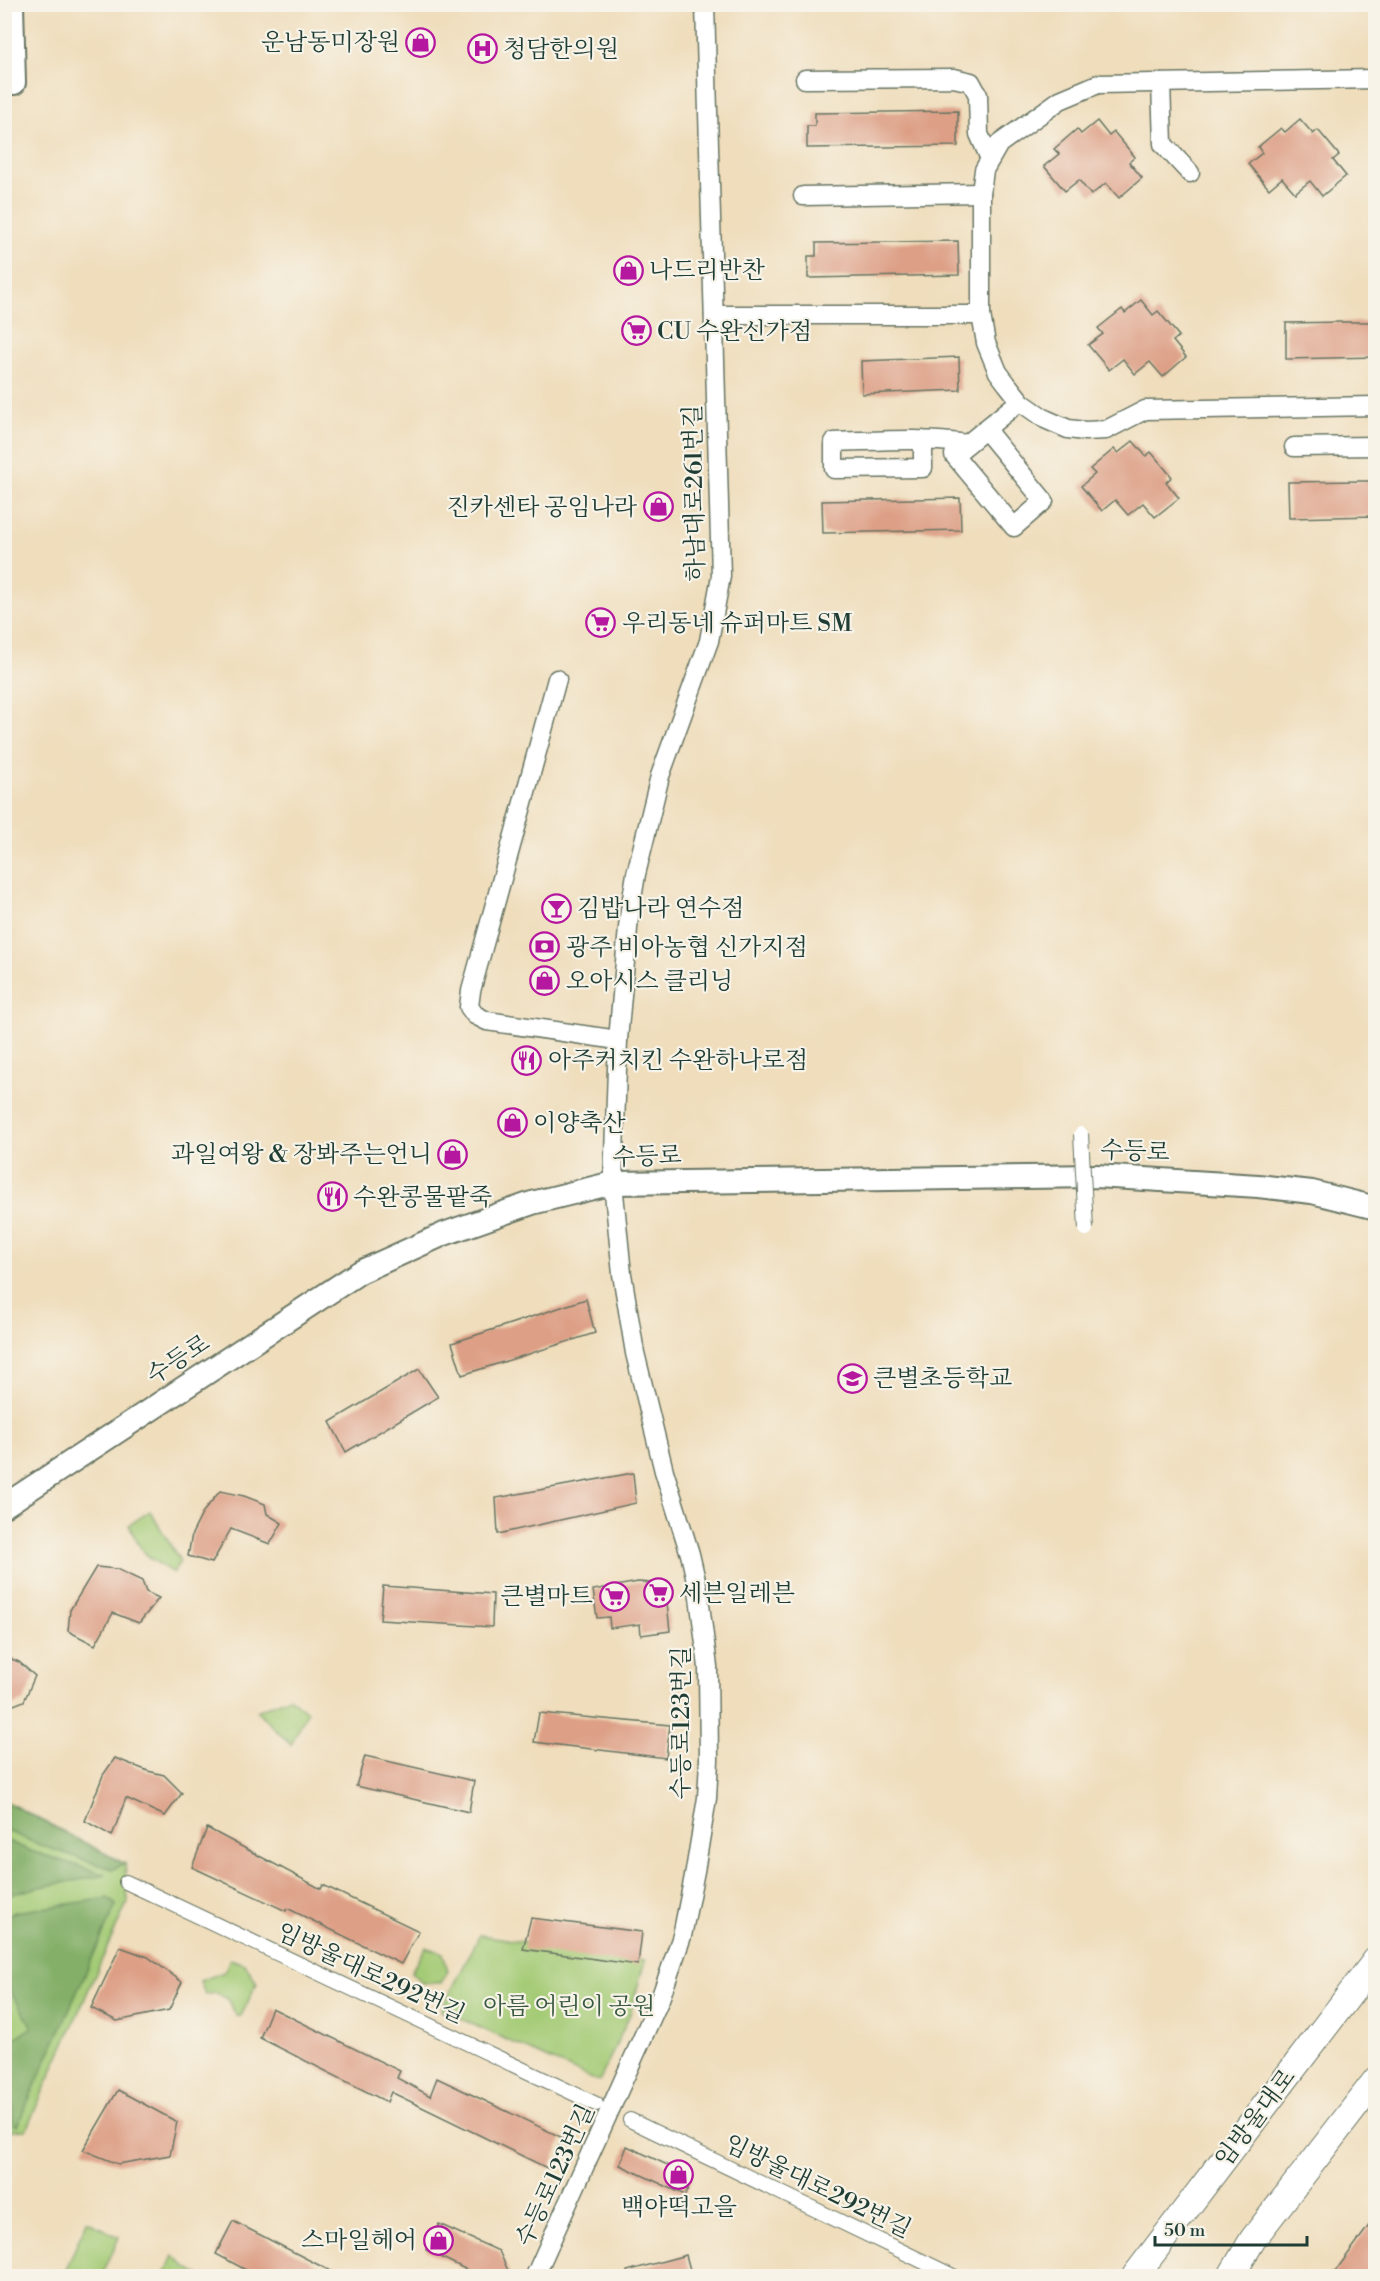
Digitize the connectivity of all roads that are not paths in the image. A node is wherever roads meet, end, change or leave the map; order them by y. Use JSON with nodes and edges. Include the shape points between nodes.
{"nodes":[{"id":1,"x":12,"y":4,"type":"edge"},
{"id":2,"x":705,"y":4,"type":"edge"},
{"id":3,"x":805,"y":79,"type":"dead end"},
{"id":4,"x":1376,"y":79,"type":"edge"},
{"id":5,"x":1161,"y":83,"type":"junction"},
{"id":6,"x":14,"y":84,"type":"dead end"},
{"id":7,"x":990,"y":159,"type":"junction"},
{"id":8,"x":1190,"y":172,"type":"dead end"},
{"id":9,"x":981,"y":193,"type":"junction"},
{"id":10,"x":803,"y":196,"type":"dead end"},
{"id":11,"x":714,"y":315,"type":"junction"},
{"id":12,"x":981,"y":315,"type":"junction"},
{"id":13,"x":1020,"y":401,"type":"junction"},
{"id":14,"x":1376,"y":406,"type":"edge"},
{"id":15,"x":985,"y":429,"type":"junction"},
{"id":16,"x":923,"y":440,"type":"junction"},
{"id":17,"x":967,"y":444,"type":"junction"},
{"id":18,"x":1376,"y":446,"type":"edge"},
{"id":19,"x":1294,"y":447,"type":"dead end"},
{"id":20,"x":557,"y":679,"type":"dead end"},
{"id":21,"x":618,"y":1040,"type":"junction"},
{"id":22,"x":1081,"y":1134,"type":"dead end"},
{"id":23,"x":613,"y":1183,"type":"junction"},
{"id":24,"x":1376,"y":1208,"type":"edge"},
{"id":25,"x":1086,"y":1229,"type":"dead end"},
{"id":26,"x":4,"y":1506,"type":"edge"},
{"id":27,"x":126,"y":1882,"type":"dead end"},
{"id":28,"x":1376,"y":1960,"type":"edge"},
{"id":29,"x":1376,"y":2080,"type":"edge"},
{"id":30,"x":596,"y":2104,"type":"dead end"},
{"id":31,"x":630,"y":2120,"type":"dead end"},
{"id":32,"x":535,"y":2277,"type":"edge"},
{"id":33,"x":953,"y":2277,"type":"edge"},
{"id":34,"x":1135,"y":2277,"type":"edge"},
{"id":35,"x":1231,"y":2277,"type":"edge"}],
"edges":[{"from":1,"to":6,"type":"street"},
{"from":2,"to":11,"type":"street","name":"하남대로261번길"},
{"from":3,"to":7,"type":"street","via":[[954,78],[970,82],[978,95],[979,134]]},
{"from":4,"to":5,"type":"street"},
{"from":5,"to":7,"type":"street","via":[[1098,84],[1060,100],[999,144]]},
{"from":5,"to":8,"type":"street","via":[[1163,144]]},
{"from":7,"to":9,"type":"street"},
{"from":9,"to":10,"type":"street"},
{"from":9,"to":12,"type":"street"},
{"from":11,"to":12,"type":"street"},
{"from":11,"to":21,"type":"street","name":"하남대로261번길","via":[[719,593],[709,641],[670,742],[643,840],[629,917]]},
{"from":12,"to":13,"type":"street","via":[[986,343],[998,372]]},
{"from":13,"to":14,"type":"street","via":[[1045,419],[1085,431],[1106,430],[1145,410]]},
{"from":13,"to":15,"type":"street"},
{"from":15,"to":17,"type":"street"},
{"from":15,"to":17,"type":"street","via":[[1044,501],[1014,527],[954,455]]},
{"from":16,"to":16,"type":"street","via":[[834,442],[834,469],[923,468]]},
{"from":16,"to":17,"type":"street"},
{"from":18,"to":19,"type":"street"},
{"from":20,"to":21,"type":"street","via":[[469,1007],[486,1021]]},
{"from":21,"to":23,"type":"street","name":"하남대로261번길"},
{"from":22,"to":25,"type":"street","bridge":true},
{"from":23,"to":24,"type":"street","name":"수등로","via":[[1106,1177],[1258,1185],[1312,1192]]},
{"from":23,"to":26,"type":"street","name":"수등로","via":[[532,1203],[477,1222],[360,1272]]},
{"from":23,"to":32,"type":"street","name":"수등로123번길","via":[[635,1353],[698,1589],[708,1667],[709,1760],[682,1936],[642,2041]]},
{"from":27,"to":30,"type":"street","name":"임방울대로292번길"},
{"from":28,"to":34,"type":"main road","name":"임방울대로"},
{"from":29,"to":35,"type":"main road","via":[[1253,2239]]},
{"from":31,"to":33,"type":"street","name":"임방울대로292번길"}]}
